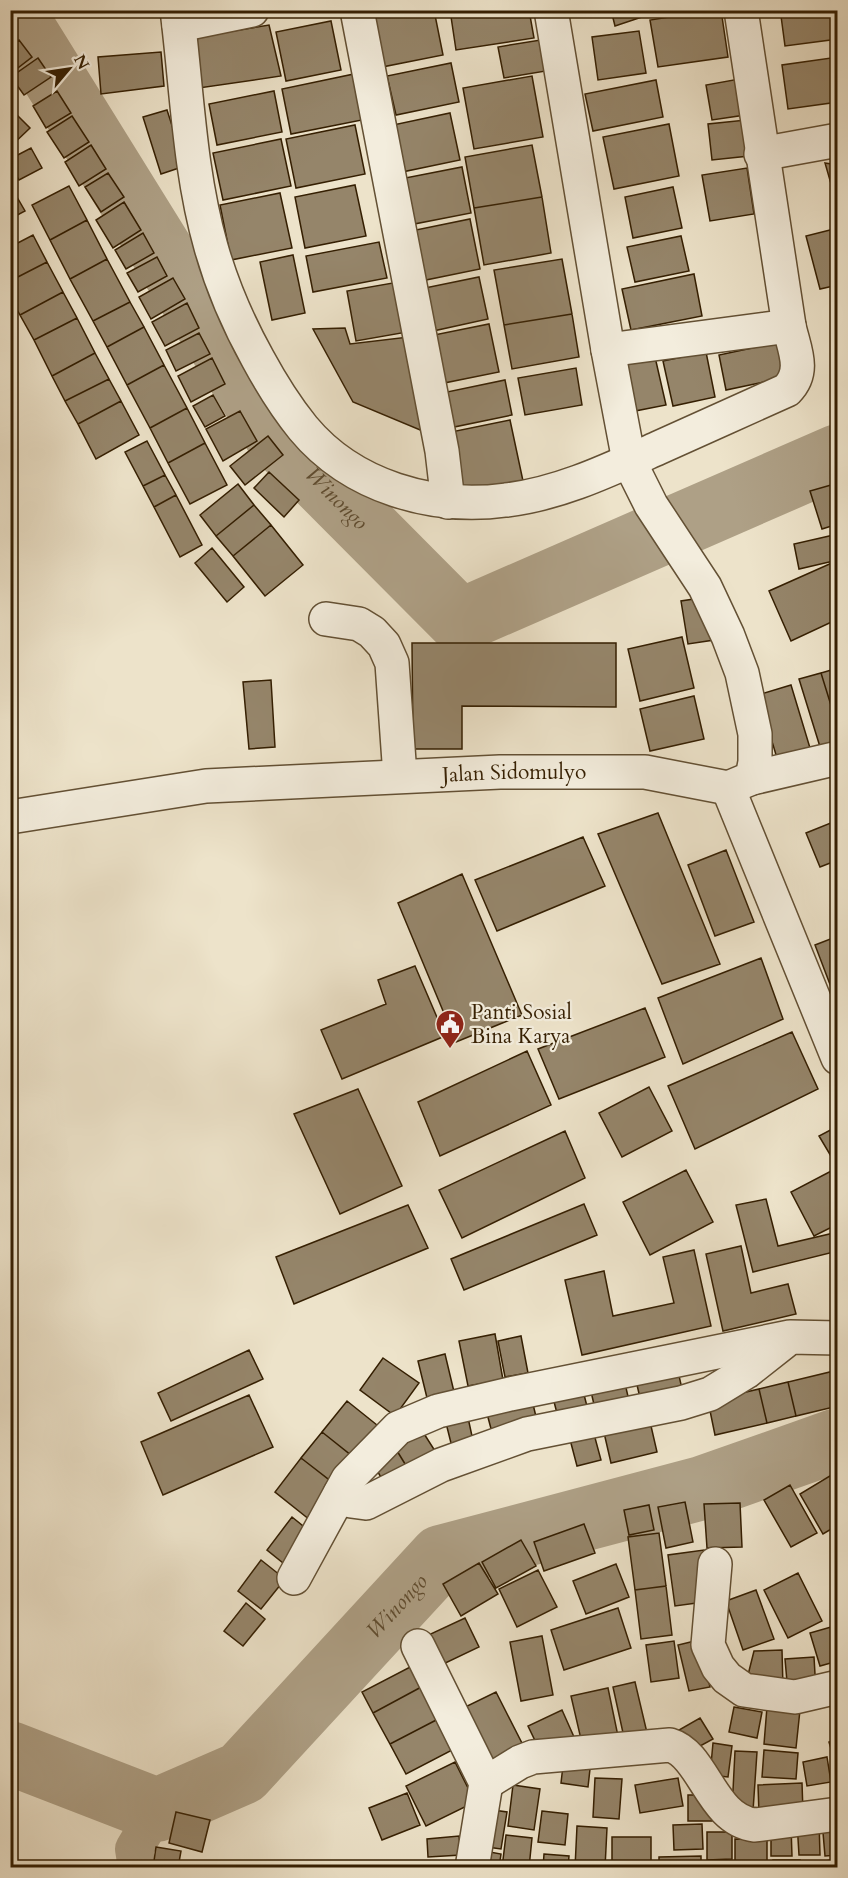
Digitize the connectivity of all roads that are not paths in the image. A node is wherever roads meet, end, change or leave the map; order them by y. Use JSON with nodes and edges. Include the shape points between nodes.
{"nodes":[{"id":1,"x":252,"y":10,"type":"edge"},
{"id":2,"x":357,"y":10,"type":"edge"},
{"id":3,"x":551,"y":10,"type":"edge"},
{"id":4,"x":741,"y":10,"type":"edge"},
{"id":5,"x":178,"y":18,"type":"edge"},
{"id":6,"x":837,"y":140,"type":"edge"},
{"id":7,"x":761,"y":154,"type":"junction"},
{"id":8,"x":789,"y":326,"type":"junction"},
{"id":9,"x":608,"y":350,"type":"junction"},
{"id":10,"x":629,"y":461,"type":"junction"},
{"id":11,"x":448,"y":502,"type":"junction"},
{"id":12,"x":326,"y":619,"type":"dead end"},
{"id":13,"x":837,"y":758,"type":"edge"},
{"id":14,"x":400,"y":776,"type":"junction"},
{"id":15,"x":740,"y":783,"type":"junction"},
{"id":16,"x":10,"y":818,"type":"edge"},
{"id":17,"x":837,"y":1056,"type":"edge"},
{"id":18,"x":790,"y":1337,"type":"junction"},
{"id":19,"x":837,"y":1338,"type":"edge"},
{"id":20,"x":340,"y":1494,"type":"junction"},
{"id":21,"x":716,"y":1564,"type":"dead end"},
{"id":22,"x":294,"y":1578,"type":"dead end"},
{"id":23,"x":418,"y":1646,"type":"dead end"},
{"id":24,"x":837,"y":1687,"type":"edge"},
{"id":25,"x":486,"y":1783,"type":"junction"},
{"id":26,"x":837,"y":1814,"type":"edge"},
{"id":27,"x":471,"y":1868,"type":"edge"}],
"edges":[{"from":1,"to":5,"type":"street"},
{"from":2,"to":11,"type":"street","via":[[440,440]]},
{"from":3,"to":9,"type":"street"},
{"from":4,"to":7,"type":"street"},
{"from":5,"to":11,"type":"street","via":[[194,165],[210,245],[226,296],[246,339],[304,429],[329,453],[361,476],[412,496]]},
{"from":6,"to":7,"type":"street"},
{"from":7,"to":8,"type":"street"},
{"from":8,"to":9,"type":"street"},
{"from":8,"to":10,"type":"street","via":[[798,367],[796,379],[787,390]]},
{"from":9,"to":10,"type":"street"},
{"from":10,"to":11,"type":"street","via":[[579,482],[519,498]]},
{"from":10,"to":15,"type":"street","via":[[651,505],[705,587],[742,673],[755,734],[755,762]]},
{"from":12,"to":14,"type":"street","via":[[359,624],[384,645],[392,663]]},
{"from":13,"to":15,"type":"street"},
{"from":14,"to":15,"type":"street","name":"Jalan Sidomulyo","via":[[645,772]]},
{"from":14,"to":16,"type":"street","name":"Jalan Sidomulyo","via":[[206,786]]},
{"from":15,"to":17,"type":"street"},
{"from":18,"to":19,"type":"street"},
{"from":18,"to":20,"type":"street","via":[[710,1394],[527,1434],[441,1465],[366,1503],[351,1501]]},
{"from":18,"to":20,"type":"street","via":[[438,1412],[399,1428],[348,1479]]},
{"from":20,"to":22,"type":"street"},
{"from":21,"to":24,"type":"street","via":[[708,1645],[727,1678],[744,1690],[795,1697]]},
{"from":23,"to":25,"type":"street"},
{"from":25,"to":26,"type":"street","via":[[533,1757],[670,1745],[686,1755],[724,1808],[742,1823],[755,1825]]},
{"from":25,"to":27,"type":"street"}]}
